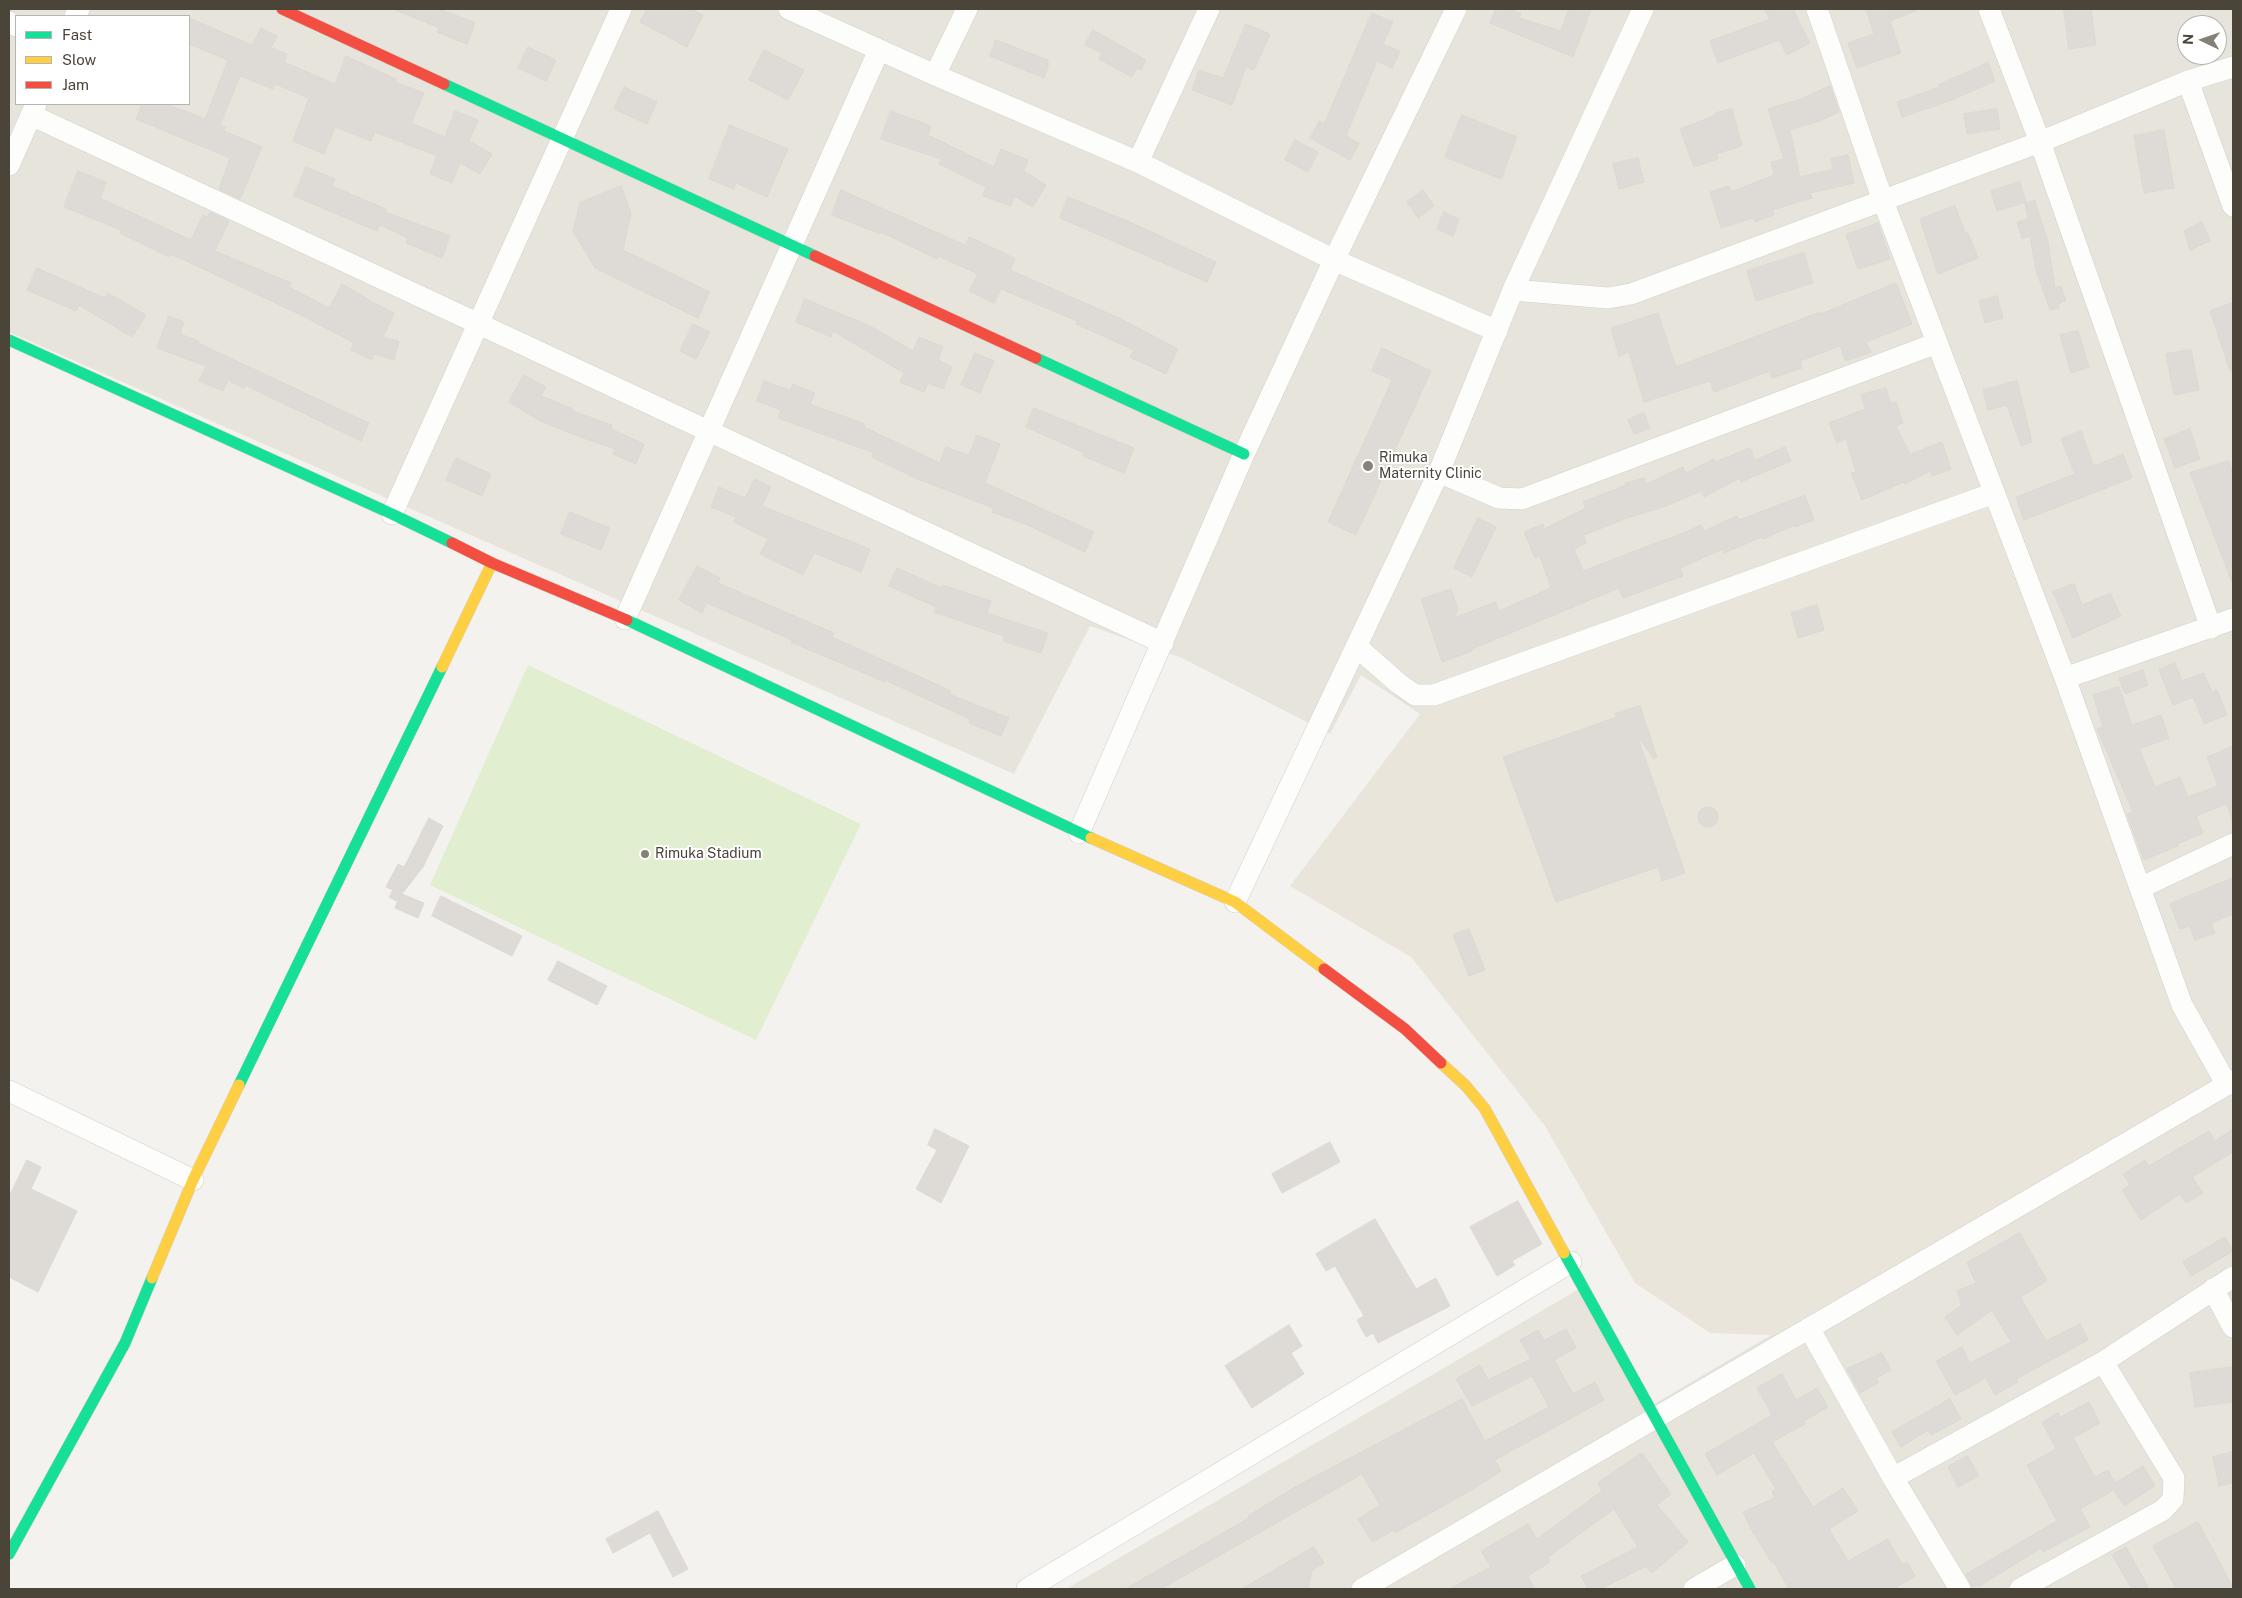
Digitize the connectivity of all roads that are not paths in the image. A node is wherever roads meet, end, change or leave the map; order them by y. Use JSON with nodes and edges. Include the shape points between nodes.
{"nodes":[{"id":1,"x":282,"y":9,"type":"edge"},
{"id":2,"x":621,"y":9,"type":"edge"},
{"id":3,"x":789,"y":9,"type":"edge"},
{"id":4,"x":967,"y":9,"type":"edge"},
{"id":5,"x":1209,"y":9,"type":"edge"},
{"id":6,"x":1456,"y":9,"type":"edge"},
{"id":7,"x":1643,"y":9,"type":"edge"},
{"id":8,"x":1817,"y":9,"type":"edge"},
{"id":9,"x":1989,"y":9,"type":"edge"},
{"id":10,"x":879,"y":50,"type":"junction"},
{"id":11,"x":2233,"y":67,"type":"edge"},
{"id":12,"x":935,"y":75,"type":"junction"},
{"id":13,"x":2188,"y":81,"type":"junction"},
{"id":14,"x":33,"y":110,"type":"edge"},
{"id":15,"x":562,"y":138,"type":"junction"},
{"id":16,"x":2040,"y":142,"type":"junction"},
{"id":17,"x":1138,"y":162,"type":"junction"},
{"id":18,"x":9,"y":165,"type":"edge"},
{"id":19,"x":1883,"y":201,"type":"junction"},
{"id":20,"x":2233,"y":206,"type":"edge"},
{"id":21,"x":792,"y":244,"type":"junction"},
{"id":22,"x":1334,"y":260,"type":"junction"},
{"id":23,"x":1513,"y":290,"type":"junction"},
{"id":24,"x":478,"y":324,"type":"junction"},
{"id":25,"x":1497,"y":331,"type":"junction"},
{"id":26,"x":9,"y":340,"type":"edge"},
{"id":27,"x":1937,"y":343,"type":"junction"},
{"id":28,"x":708,"y":431,"type":"junction"},
{"id":29,"x":1244,"y":454,"type":"junction"},
{"id":30,"x":1439,"y":472,"type":"junction"},
{"id":31,"x":1994,"y":492,"type":"junction"},
{"id":32,"x":392,"y":514,"type":"junction"},
{"id":33,"x":492,"y":563,"type":"junction"},
{"id":34,"x":624,"y":619,"type":"junction"},
{"id":35,"x":2233,"y":620,"type":"edge"},
{"id":36,"x":2211,"y":628,"type":"junction"},
{"id":37,"x":1163,"y":643,"type":"junction"},
{"id":38,"x":1358,"y":647,"type":"junction"},
{"id":39,"x":2065,"y":678,"type":"junction"},
{"id":40,"x":1079,"y":833,"type":"junction"},
{"id":41,"x":2233,"y":844,"type":"edge"},
{"id":42,"x":2140,"y":888,"type":"junction"},
{"id":43,"x":1235,"y":902,"type":"junction"},
{"id":44,"x":2230,"y":1083,"type":"edge"},
{"id":45,"x":9,"y":1091,"type":"edge"},
{"id":46,"x":193,"y":1180,"type":"junction"},
{"id":47,"x":1571,"y":1262,"type":"junction"},
{"id":48,"x":2233,"y":1277,"type":"edge"},
{"id":49,"x":2213,"y":1289,"type":"junction"},
{"id":50,"x":2233,"y":1327,"type":"edge"},
{"id":51,"x":1809,"y":1328,"type":"junction"},
{"id":52,"x":2103,"y":1362,"type":"junction"},
{"id":53,"x":1656,"y":1417,"type":"junction"},
{"id":54,"x":1893,"y":1478,"type":"junction"},
{"id":55,"x":9,"y":1554,"type":"edge"},
{"id":56,"x":1735,"y":1565,"type":"junction"},
{"id":57,"x":1027,"y":1589,"type":"edge"},
{"id":58,"x":1362,"y":1589,"type":"edge"},
{"id":59,"x":1694,"y":1589,"type":"edge"},
{"id":60,"x":1750,"y":1589,"type":"edge"},
{"id":61,"x":1960,"y":1589,"type":"edge"},
{"id":62,"x":2020,"y":1589,"type":"edge"}],
"edges":[{"from":1,"to":15,"type":"street"},
{"from":2,"to":15,"type":"street"},
{"from":3,"to":10,"type":"street"},
{"from":4,"to":12,"type":"street"},
{"from":5,"to":17,"type":"street"},
{"from":6,"to":22,"type":"street"},
{"from":7,"to":23,"type":"street"},
{"from":8,"to":19,"type":"street"},
{"from":9,"to":16,"type":"street"},
{"from":10,"to":12,"type":"street"},
{"from":10,"to":21,"type":"street"},
{"from":11,"to":13,"type":"street"},
{"from":12,"to":17,"type":"street"},
{"from":13,"to":16,"type":"street"},
{"from":13,"to":20,"type":"street"},
{"from":14,"to":18,"type":"street"},
{"from":14,"to":24,"type":"street"},
{"from":15,"to":21,"type":"street"},
{"from":15,"to":24,"type":"street"},
{"from":16,"to":19,"type":"street"},
{"from":16,"to":36,"type":"street"},
{"from":17,"to":22,"type":"street"},
{"from":19,"to":23,"type":"street","via":[[1631,294],[1608,298]]},
{"from":19,"to":27,"type":"street"},
{"from":21,"to":28,"type":"street"},
{"from":21,"to":29,"type":"street"},
{"from":22,"to":25,"type":"street"},
{"from":22,"to":29,"type":"street"},
{"from":23,"to":25,"type":"street"},
{"from":24,"to":28,"type":"street"},
{"from":24,"to":32,"type":"street"},
{"from":25,"to":30,"type":"street"},
{"from":26,"to":32,"type":"street"},
{"from":27,"to":30,"type":"street","via":[[1522,499],[1499,498]]},
{"from":27,"to":31,"type":"street"},
{"from":28,"to":34,"type":"street"},
{"from":28,"to":37,"type":"street"},
{"from":29,"to":37,"type":"street"},
{"from":30,"to":38,"type":"street"},
{"from":31,"to":38,"type":"street","via":[[1434,696],[1415,695]]},
{"from":31,"to":39,"type":"street"},
{"from":32,"to":33,"type":"street"},
{"from":33,"to":34,"type":"street"},
{"from":33,"to":46,"type":"street"},
{"from":34,"to":40,"type":"street"},
{"from":35,"to":36,"type":"street"},
{"from":36,"to":39,"type":"street"},
{"from":37,"to":40,"type":"street"},
{"from":38,"to":43,"type":"street"},
{"from":39,"to":42,"type":"street"},
{"from":40,"to":43,"type":"street"},
{"from":41,"to":42,"type":"street"},
{"from":42,"to":44,"type":"street","via":[[2182,1005]]},
{"from":43,"to":47,"type":"street","via":[[1405,1029],[1466,1086],[1485,1109]]},
{"from":44,"to":51,"type":"street"},
{"from":45,"to":46,"type":"street"},
{"from":46,"to":55,"type":"street","via":[[125,1343]]},
{"from":47,"to":53,"type":"street"},
{"from":47,"to":57,"type":"street"},
{"from":48,"to":49,"type":"street"},
{"from":49,"to":50,"type":"street"},
{"from":49,"to":52,"type":"street"},
{"from":51,"to":53,"type":"street"},
{"from":51,"to":54,"type":"street"},
{"from":52,"to":54,"type":"street"},
{"from":52,"to":62,"type":"street","via":[[2174,1478],[2173,1499],[2163,1510]]},
{"from":53,"to":56,"type":"street"},
{"from":53,"to":58,"type":"street"},
{"from":54,"to":61,"type":"street"},
{"from":56,"to":59,"type":"street"},
{"from":56,"to":60,"type":"street"}]}
